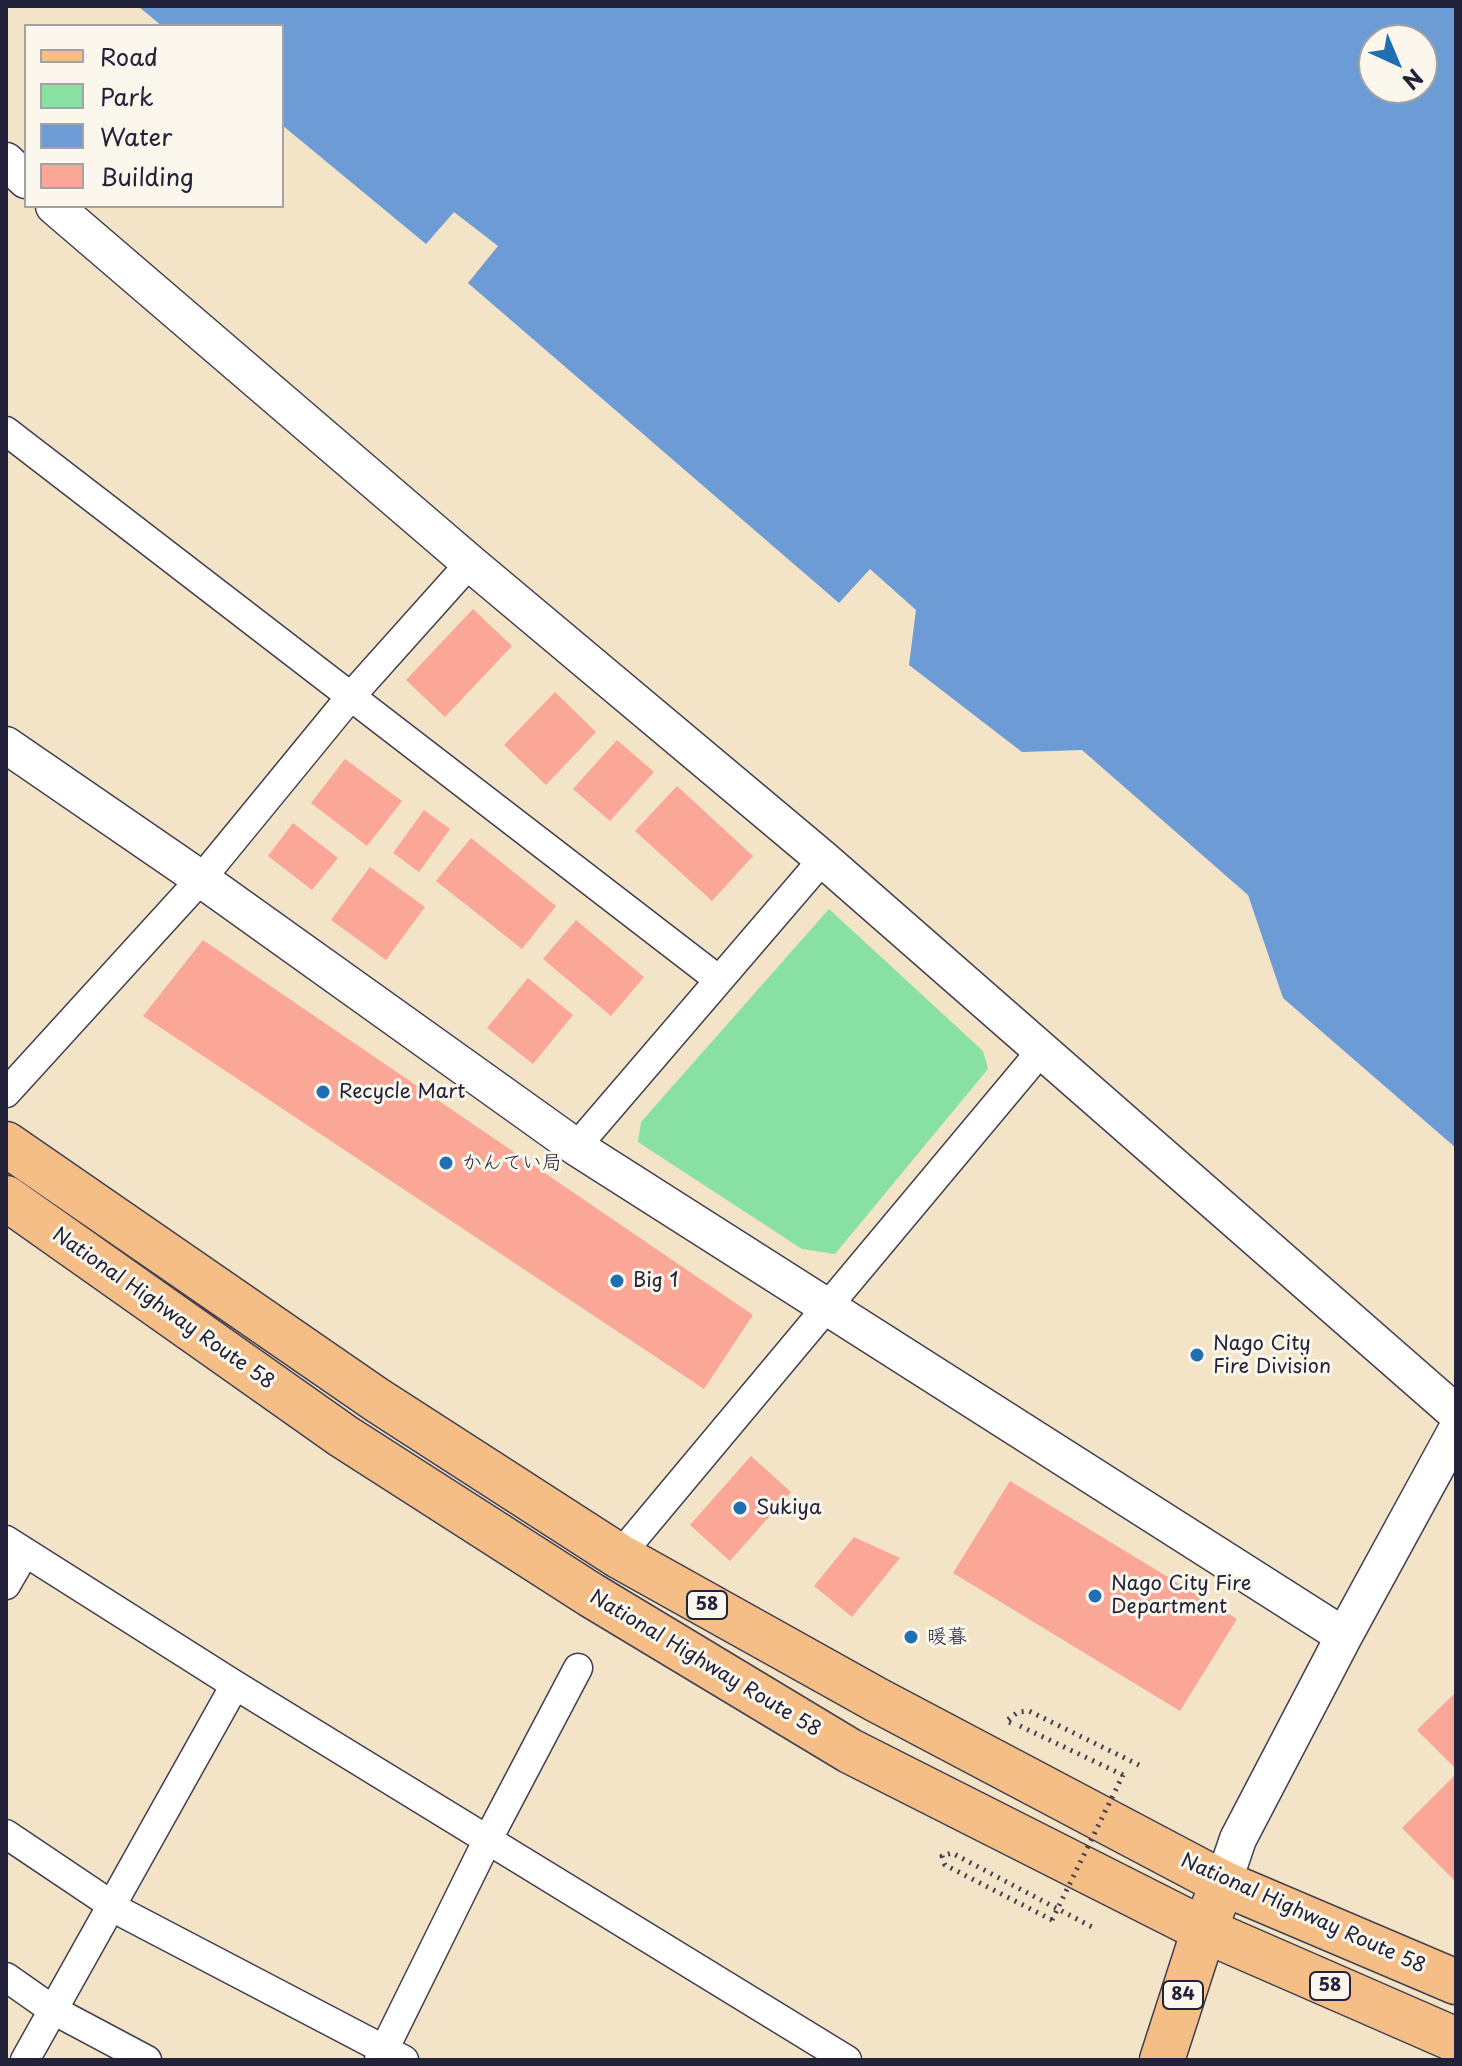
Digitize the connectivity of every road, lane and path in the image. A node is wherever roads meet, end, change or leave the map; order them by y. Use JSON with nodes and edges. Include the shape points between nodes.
{"nodes":[{"id":1,"x":6,"y":161,"type":"edge"},
{"id":2,"x":24,"y":178,"type":"edge"},
{"id":3,"x":56,"y":208,"type":"edge"},
{"id":4,"x":6,"y":431,"type":"edge"},
{"id":5,"x":470,"y":563,"type":"junction"},
{"id":6,"x":351,"y":696,"type":"junction"},
{"id":7,"x":6,"y":745,"type":"edge"},
{"id":8,"x":823,"y":859,"type":"junction"},
{"id":9,"x":201,"y":879,"type":"junction"},
{"id":10,"x":719,"y":980,"type":"junction"},
{"id":11,"x":1041,"y":1051,"type":"junction"},
{"id":12,"x":6,"y":1093,"type":"edge"},
{"id":13,"x":6,"y":1144,"type":"edge"},
{"id":14,"x":576,"y":1147,"type":"junction"},
{"id":15,"x":6,"y":1198,"type":"edge"},
{"id":16,"x":828,"y":1306,"type":"junction"},
{"id":17,"x":1456,"y":1413,"type":"edge"},
{"id":18,"x":1456,"y":1431,"type":"edge"},
{"id":19,"x":15,"y":1547,"type":"edge"},
{"id":20,"x":619,"y":1556,"type":"junction"},
{"id":21,"x":6,"y":1585,"type":"edge"},
{"id":22,"x":1344,"y":1636,"type":"junction"},
{"id":23,"x":578,"y":1668,"type":"dead end"},
{"id":24,"x":235,"y":1685,"type":"junction"},
{"id":25,"x":1141,"y":1766,"type":"dead end"},
{"id":26,"x":6,"y":1834,"type":"edge"},
{"id":27,"x":488,"y":1839,"type":"junction"},
{"id":28,"x":1223,"y":1883,"type":"junction"},
{"id":29,"x":113,"y":1905,"type":"junction"},
{"id":30,"x":1092,"y":1927,"type":"dead end"},
{"id":31,"x":1204,"y":1930,"type":"junction"},
{"id":32,"x":6,"y":1977,"type":"edge"},
{"id":33,"x":1456,"y":1982,"type":"edge"},
{"id":34,"x":53,"y":2010,"type":"junction"},
{"id":35,"x":1456,"y":2040,"type":"edge"},
{"id":36,"x":389,"y":2056,"type":"edge"},
{"id":37,"x":25,"y":2060,"type":"edge"},
{"id":38,"x":147,"y":2060,"type":"edge"},
{"id":39,"x":847,"y":2060,"type":"edge"},
{"id":40,"x":1162,"y":2060,"type":"edge"}],
"edges":[{"from":1,"to":2,"type":"street"},
{"from":3,"to":5,"type":"street"},
{"from":4,"to":6,"type":"street"},
{"from":5,"to":6,"type":"street"},
{"from":5,"to":8,"type":"street"},
{"from":6,"to":9,"type":"street"},
{"from":6,"to":10,"type":"street"},
{"from":7,"to":9,"type":"street"},
{"from":8,"to":10,"type":"street"},
{"from":8,"to":11,"type":"street"},
{"from":9,"to":12,"type":"street"},
{"from":9,"to":14,"type":"street"},
{"from":10,"to":14,"type":"street"},
{"from":11,"to":16,"type":"street"},
{"from":11,"to":17,"type":"street"},
{"from":13,"to":20,"type":"main road","name":"National Highway Route 58","number":"58","via":[[377,1400]]},
{"from":14,"to":16,"type":"street"},
{"from":15,"to":31,"type":"main road","name":"National Highway Route 58","number":"58","via":[[343,1436],[591,1595],[850,1751]]},
{"from":16,"to":20,"type":"street"},
{"from":16,"to":22,"type":"street"},
{"from":18,"to":22,"type":"street"},
{"from":19,"to":21,"type":"street"},
{"from":19,"to":24,"type":"street"},
{"from":20,"to":28,"type":"main road","name":"National Highway Route 58","number":"58"},
{"from":22,"to":28,"type":"street","via":[[1238,1839]]},
{"from":23,"to":27,"type":"street"},
{"from":24,"to":27,"type":"street"},
{"from":24,"to":29,"type":"street"},
{"from":25,"to":30,"type":"path","bridge":true,"via":[[1029,1711],[1006,1721],[1123,1775],[1052,1920],[945,1865],[942,1856],[952,1853]]},
{"from":26,"to":29,"type":"street"},
{"from":27,"to":36,"type":"street"},
{"from":27,"to":39,"type":"street"},
{"from":28,"to":31,"type":"main road","number":"84"},
{"from":28,"to":33,"type":"main road","name":"National Highway Route 58","number":"58"},
{"from":29,"to":34,"type":"street"},
{"from":29,"to":36,"type":"street"},
{"from":31,"to":35,"type":"main road","name":"National Highway Route 58","number":"58"},
{"from":31,"to":40,"type":"main road","number":"84"},
{"from":32,"to":34,"type":"street"},
{"from":34,"to":37,"type":"street"},
{"from":34,"to":38,"type":"street"}]}
